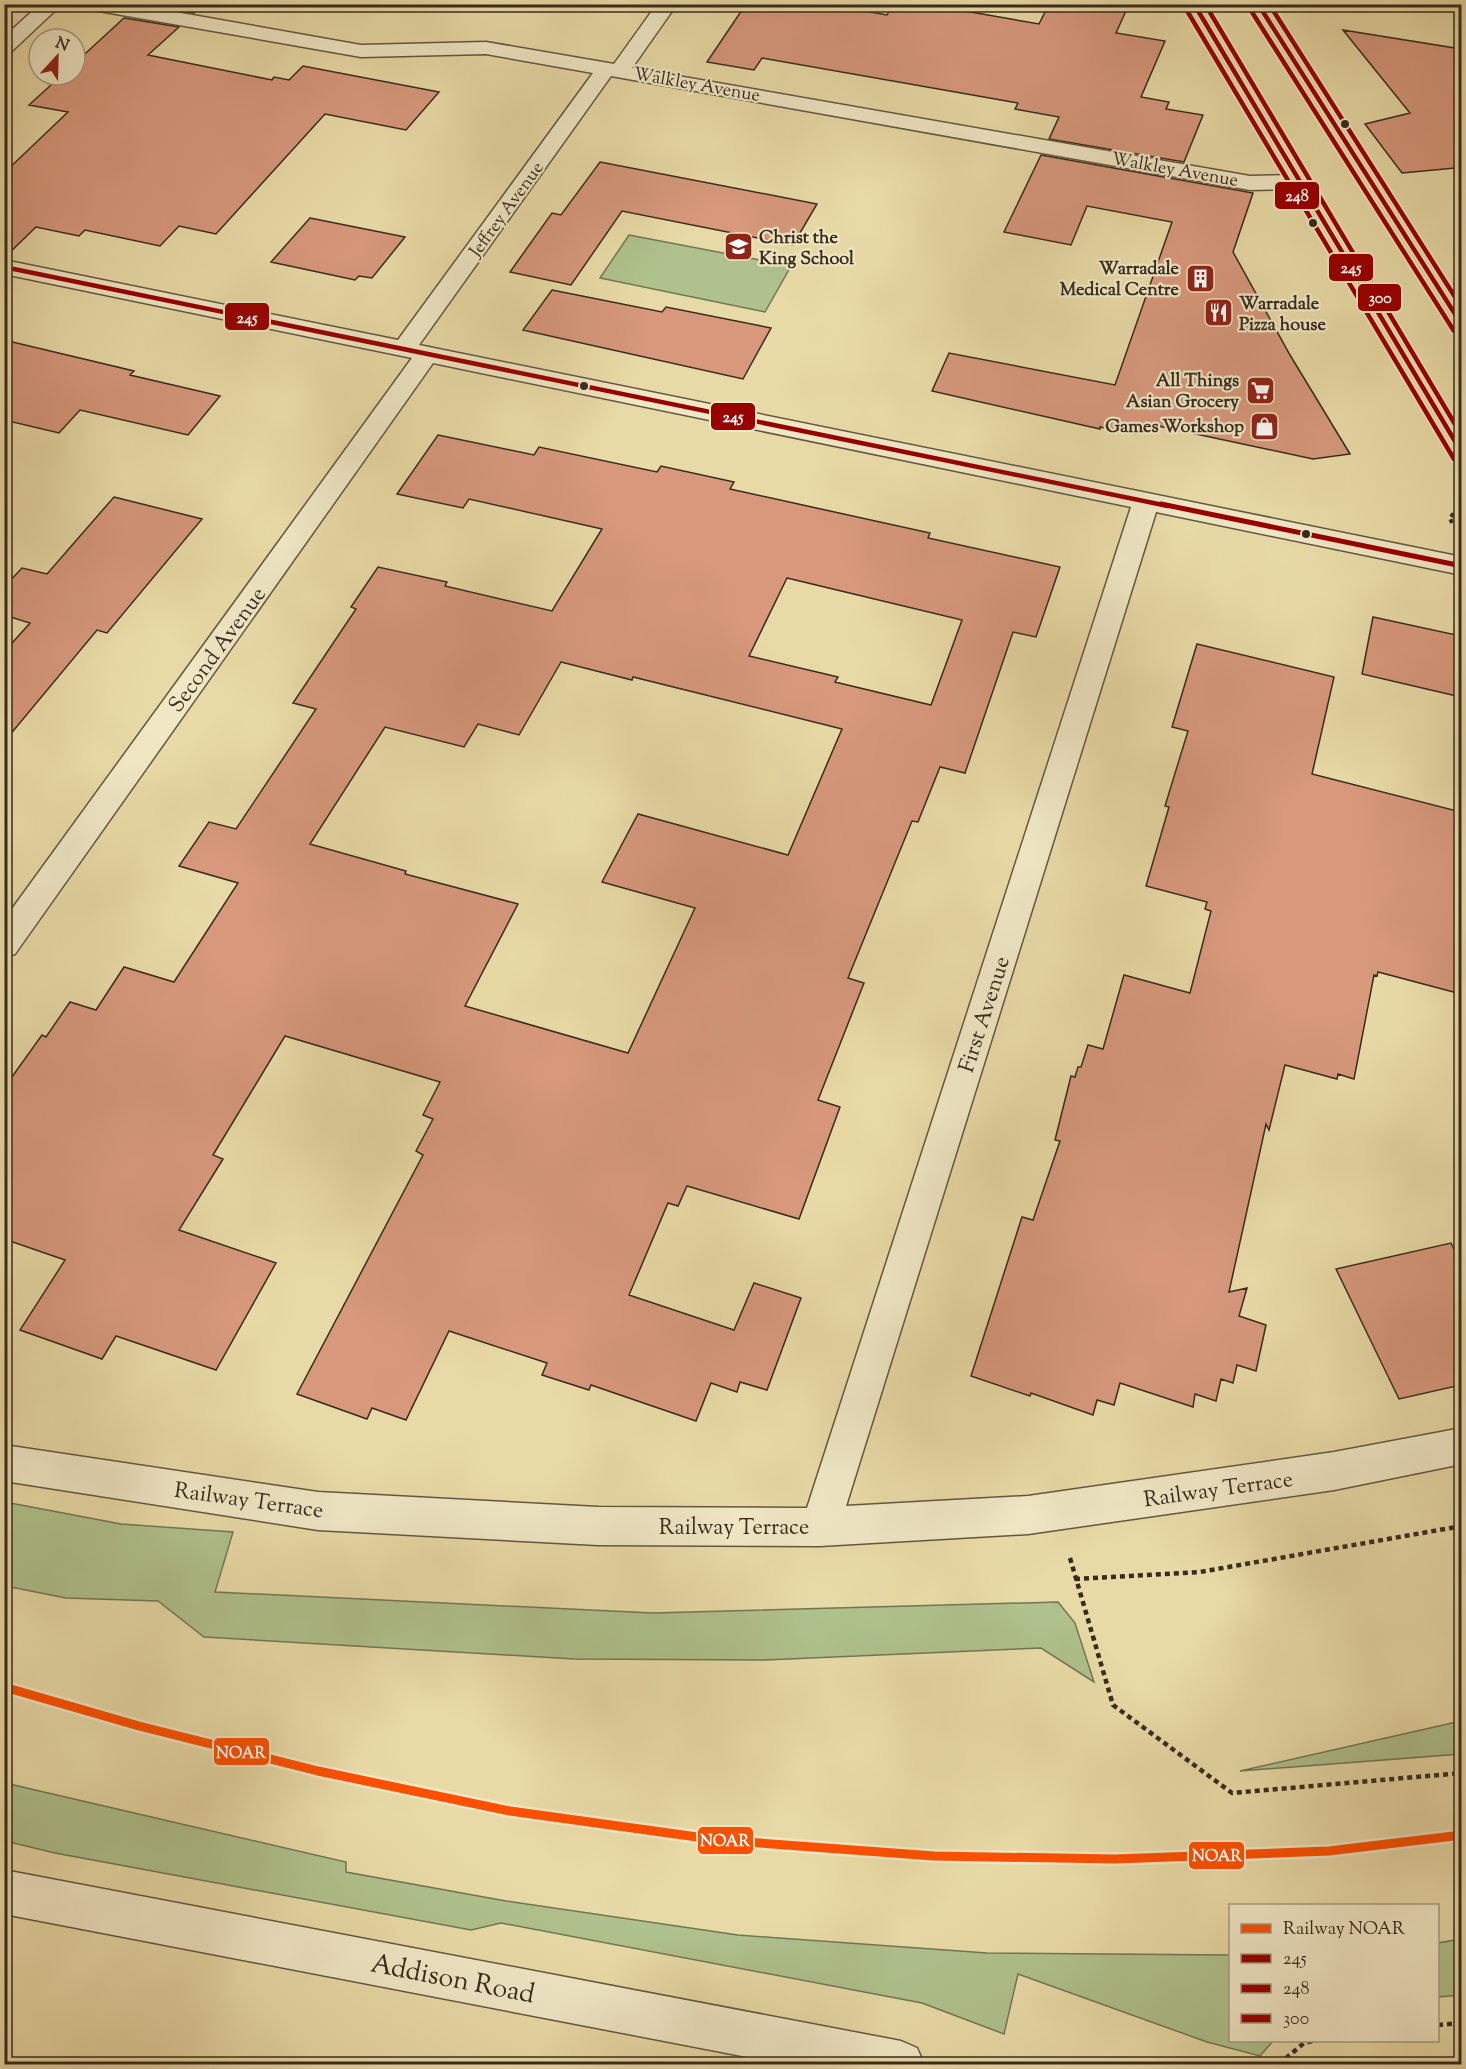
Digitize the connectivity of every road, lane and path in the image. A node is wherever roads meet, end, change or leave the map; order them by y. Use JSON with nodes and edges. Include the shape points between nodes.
{"nodes":[{"id":1,"x":52,"y":4,"type":"edge"},
{"id":2,"x":93,"y":4,"type":"edge"},
{"id":3,"x":667,"y":4,"type":"edge"},
{"id":4,"x":1194,"y":4,"type":"edge"},
{"id":5,"x":1258,"y":4,"type":"edge"},
{"id":6,"x":4,"y":48,"type":"edge"},
{"id":7,"x":613,"y":70,"type":"junction"},
{"id":8,"x":1299,"y":182,"type":"junction"},
{"id":9,"x":4,"y":267,"type":"edge"},
{"id":10,"x":1461,"y":326,"type":"edge"},
{"id":11,"x":416,"y":351,"type":"junction"},
{"id":12,"x":1461,"y":454,"type":"edge"},
{"id":13,"x":1146,"y":501,"type":"junction"},
{"id":14,"x":1461,"y":503,"type":"edge"},
{"id":15,"x":1454,"y":530,"type":"dead end"},
{"id":16,"x":1461,"y":566,"type":"edge"},
{"id":17,"x":4,"y":945,"type":"edge"},
{"id":18,"x":1461,"y":1446,"type":"edge"},
{"id":19,"x":4,"y":1464,"type":"edge"},
{"id":20,"x":1059,"y":1511,"type":"junction"},
{"id":21,"x":1461,"y":1526,"type":"edge"},
{"id":22,"x":820,"y":1527,"type":"junction"},
{"id":23,"x":1075,"y":1579,"type":"junction"},
{"id":24,"x":1461,"y":1773,"type":"edge"},
{"id":25,"x":4,"y":1892,"type":"edge"},
{"id":26,"x":1461,"y":2023,"type":"edge"},
{"id":27,"x":1439,"y":2025,"type":"edge"},
{"id":28,"x":1308,"y":2042,"type":"edge"},
{"id":29,"x":902,"y":2064,"type":"edge"},
{"id":30,"x":1279,"y":2064,"type":"edge"}],
"edges":[{"from":1,"to":6,"type":"street"},
{"from":2,"to":7,"type":"street","name":"Walkley Avenue","via":[[361,51],[486,48]]},
{"from":3,"to":7,"type":"street","name":"Jeffrey Avenue"},
{"from":4,"to":8,"type":"main road"},
{"from":5,"to":10,"type":"main road"},
{"from":7,"to":8,"type":"street","name":"Walkley Avenue","via":[[1250,183]]},
{"from":7,"to":11,"type":"street","name":"Jeffrey Avenue"},
{"from":8,"to":12,"type":"main road"},
{"from":9,"to":11,"type":"street"},
{"from":11,"to":13,"type":"street"},
{"from":11,"to":17,"type":"street","name":"Second Avenue"},
{"from":13,"to":16,"type":"street"},
{"from":13,"to":22,"type":"street","name":"First Avenue"},
{"from":14,"to":15,"type":"path","via":[[1450,518]]},
{"from":18,"to":20,"type":"street","name":"Railway Terrace","via":[[1334,1471]]},
{"from":19,"to":22,"type":"street","name":"Railway Terrace","via":[[318,1510],[598,1526]]},
{"from":20,"to":22,"type":"street","name":"Railway Terrace"},
{"from":20,"to":23,"type":"path"},
{"from":21,"to":23,"type":"path","via":[[1200,1572]]},
{"from":23,"to":24,"type":"path","via":[[1113,1706],[1232,1793]]},
{"from":25,"to":29,"type":"street","name":"Addison Road"},
{"from":26,"to":27,"type":"path"},
{"from":28,"to":30,"type":"path"}]}
